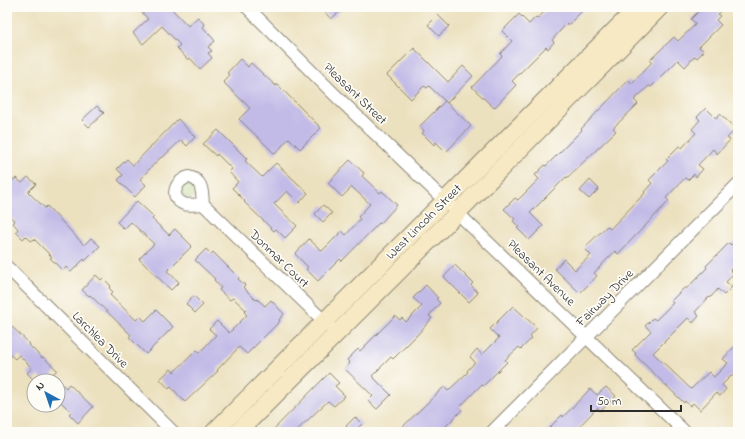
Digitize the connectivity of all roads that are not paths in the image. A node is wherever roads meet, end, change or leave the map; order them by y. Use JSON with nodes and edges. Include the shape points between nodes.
{"nodes":[{"id":1,"x":660,"y":7,"type":"edge"},
{"id":2,"x":250,"y":8,"type":"edge"},
{"id":3,"x":639,"y":14,"type":"edge"},
{"id":4,"x":738,"y":184,"type":"edge"},
{"id":5,"x":446,"y":200,"type":"junction"},
{"id":6,"x":203,"y":204,"type":"dead end"},
{"id":7,"x":458,"y":212,"type":"junction"},
{"id":8,"x":7,"y":267,"type":"edge"},
{"id":9,"x":324,"y":322,"type":"junction"},
{"id":10,"x":336,"y":334,"type":"junction"},
{"id":11,"x":586,"y":337,"type":"junction"},
{"id":12,"x":173,"y":432,"type":"edge"},
{"id":13,"x":214,"y":432,"type":"edge"},
{"id":14,"x":238,"y":432,"type":"edge"},
{"id":15,"x":492,"y":432,"type":"edge"},
{"id":16,"x":685,"y":432,"type":"edge"}],
"edges":[{"from":1,"to":3,"type":"street","name":"West Lincoln Street"},
{"from":2,"to":5,"type":"street","name":"Pleasant Street","via":[[332,92]]},
{"from":3,"to":5,"type":"street","name":"West Lincoln Street"},
{"from":3,"to":7,"type":"street","name":"West Lincoln Street"},
{"from":4,"to":11,"type":"street","name":"Fairway Drive"},
{"from":5,"to":7,"type":"street","name":"Pleasant Avenue"},
{"from":5,"to":9,"type":"street","name":"West Lincoln Street"},
{"from":6,"to":9,"type":"street","name":"Donmar Court"},
{"from":7,"to":10,"type":"street","name":"West Lincoln Street"},
{"from":7,"to":11,"type":"street","name":"Pleasant Avenue"},
{"from":8,"to":12,"type":"street","name":"Larchlea Drive"},
{"from":9,"to":10,"type":"street","name":"Donmar Court"},
{"from":9,"to":13,"type":"street","name":"West Lincoln Street"},
{"from":10,"to":14,"type":"street","name":"West Lincoln Street"},
{"from":11,"to":15,"type":"street","name":"Fairway Drive"},
{"from":11,"to":16,"type":"street","name":"Pleasant Avenue"}]}
